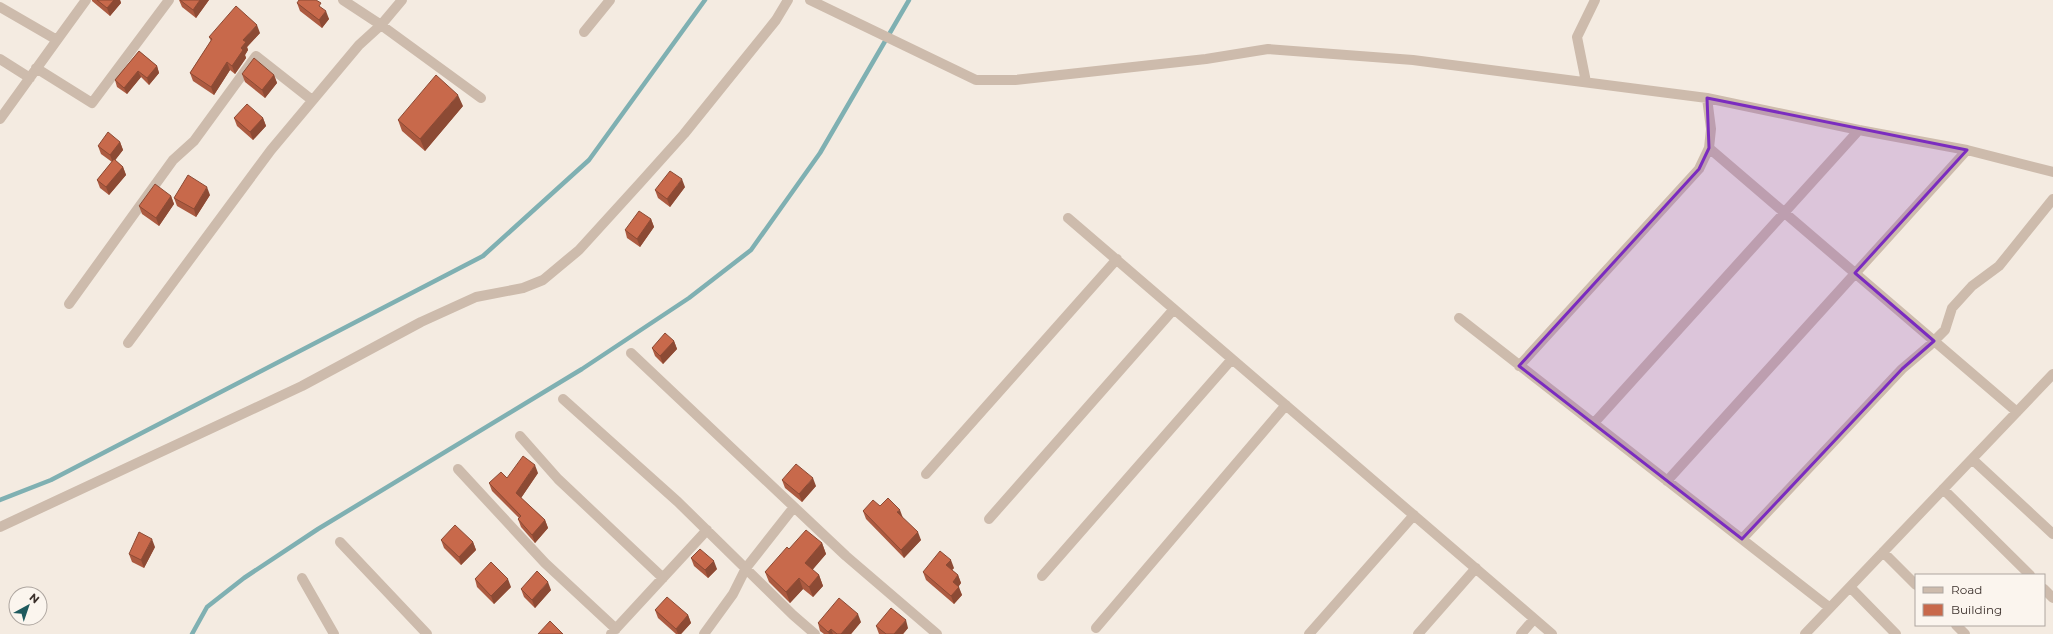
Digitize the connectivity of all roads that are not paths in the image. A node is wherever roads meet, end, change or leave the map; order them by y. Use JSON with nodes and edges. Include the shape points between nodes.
{"nodes":[{"id":1,"x":86,"y":0,"type":"edge"},
{"id":2,"x":169,"y":0,"type":"edge"},
{"id":3,"x":343,"y":0,"type":"edge"},
{"id":4,"x":402,"y":0,"type":"edge"},
{"id":5,"x":610,"y":0,"type":"edge"},
{"id":6,"x":788,"y":0,"type":"edge"},
{"id":7,"x":810,"y":0,"type":"edge"},
{"id":8,"x":1595,"y":0,"type":"edge"},
{"id":9,"x":2,"y":6,"type":"edge"},
{"id":10,"x":381,"y":25,"type":"junction"},
{"id":11,"x":584,"y":32,"type":"dead end"},
{"id":12,"x":57,"y":40,"type":"junction"},
{"id":13,"x":0,"y":59,"type":"edge"},
{"id":14,"x":36,"y":68,"type":"junction"},
{"id":15,"x":30,"y":78,"type":"junction"},
{"id":16,"x":1586,"y":82,"type":"junction"},
{"id":17,"x":481,"y":98,"type":"dead end"},
{"id":18,"x":1707,"y":98,"type":"junction"},
{"id":19,"x":312,"y":100,"type":"junction"},
{"id":20,"x":0,"y":119,"type":"edge"},
{"id":21,"x":1859,"y":130,"type":"junction"},
{"id":22,"x":1709,"y":148,"type":"junction"},
{"id":23,"x":1966,"y":150,"type":"junction"},
{"id":24,"x":2053,"y":172,"type":"edge"},
{"id":25,"x":2053,"y":199,"type":"edge"},
{"id":26,"x":1785,"y":212,"type":"junction"},
{"id":27,"x":1068,"y":218,"type":"dead end"},
{"id":28,"x":1116,"y":260,"type":"junction"},
{"id":29,"x":1855,"y":273,"type":"junction"},
{"id":30,"x":69,"y":304,"type":"dead end"},
{"id":31,"x":1174,"y":309,"type":"junction"},
{"id":32,"x":1459,"y":318,"type":"dead end"},
{"id":33,"x":1934,"y":341,"type":"junction"},
{"id":34,"x":128,"y":344,"type":"dead end"},
{"id":35,"x":630,"y":353,"type":"dead end"},
{"id":36,"x":1232,"y":359,"type":"junction"},
{"id":37,"x":1519,"y":366,"type":"junction"},
{"id":38,"x":2053,"y":374,"type":"edge"},
{"id":39,"x":563,"y":398,"type":"dead end"},
{"id":40,"x":1286,"y":405,"type":"junction"},
{"id":41,"x":2016,"y":412,"type":"junction"},
{"id":42,"x":1594,"y":423,"type":"junction"},
{"id":43,"x":520,"y":436,"type":"dead end"},
{"id":44,"x":1972,"y":459,"type":"junction"},
{"id":45,"x":458,"y":469,"type":"dead end"},
{"id":46,"x":926,"y":474,"type":"dead end"},
{"id":47,"x":1667,"y":481,"type":"junction"},
{"id":48,"x":1943,"y":489,"type":"junction"},
{"id":49,"x":794,"y":507,"type":"junction"},
{"id":50,"x":1414,"y":515,"type":"junction"},
{"id":51,"x":989,"y":519,"type":"dead end"},
{"id":52,"x":0,"y":527,"type":"edge"},
{"id":53,"x":707,"y":530,"type":"junction"},
{"id":54,"x":2053,"y":534,"type":"edge"},
{"id":55,"x":1742,"y":539,"type":"junction"},
{"id":56,"x":340,"y":542,"type":"dead end"},
{"id":57,"x":1883,"y":552,"type":"junction"},
{"id":58,"x":746,"y":568,"type":"junction"},
{"id":59,"x":1476,"y":568,"type":"junction"},
{"id":60,"x":2029,"y":574,"type":"edge"},
{"id":61,"x":1042,"y":576,"type":"dead end"},
{"id":62,"x":302,"y":578,"type":"dead end"},
{"id":63,"x":663,"y":578,"type":"junction"},
{"id":64,"x":1915,"y":584,"type":"edge"},
{"id":65,"x":1850,"y":587,"type":"junction"},
{"id":66,"x":2045,"y":590,"type":"edge"},
{"id":67,"x":2053,"y":598,"type":"edge"},
{"id":68,"x":1830,"y":608,"type":"junction"},
{"id":69,"x":1534,"y":618,"type":"junction"},
{"id":70,"x":1957,"y":626,"type":"edge"},
{"id":71,"x":1096,"y":628,"type":"dead end"},
{"id":72,"x":613,"y":631,"type":"edge"},
{"id":73,"x":334,"y":634,"type":"edge"},
{"id":74,"x":427,"y":634,"type":"edge"},
{"id":75,"x":704,"y":634,"type":"edge"},
{"id":76,"x":815,"y":634,"type":"edge"},
{"id":77,"x":937,"y":634,"type":"edge"},
{"id":78,"x":1309,"y":634,"type":"edge"},
{"id":79,"x":1418,"y":634,"type":"edge"},
{"id":80,"x":1521,"y":634,"type":"edge"},
{"id":81,"x":1552,"y":634,"type":"edge"},
{"id":82,"x":1805,"y":634,"type":"edge"},
{"id":83,"x":1896,"y":634,"type":"edge"},
{"id":84,"x":1965,"y":634,"type":"edge"}],
"edges":[{"from":1,"to":12,"type":"street"},
{"from":2,"to":14,"type":"street","via":[[92,104]]},
{"from":3,"to":10,"type":"street"},
{"from":4,"to":10,"type":"street"},
{"from":5,"to":11,"type":"street"},
{"from":6,"to":52,"type":"street","via":[[776,20],[679,139],[579,250],[543,280],[523,288],[476,297],[421,322],[302,386]]},
{"from":7,"to":16,"type":"street","via":[[976,80],[1014,80],[1268,49],[1413,60]]},
{"from":8,"to":16,"type":"street","via":[[1577,37]]},
{"from":9,"to":12,"type":"street"},
{"from":10,"to":17,"type":"street"},
{"from":10,"to":19,"type":"street","via":[[359,45]]},
{"from":12,"to":14,"type":"street"},
{"from":13,"to":15,"type":"street"},
{"from":14,"to":15,"type":"street"},
{"from":15,"to":20,"type":"street"},
{"from":16,"to":18,"type":"street"},
{"from":18,"to":21,"type":"street"},
{"from":18,"to":22,"type":"street","via":[[1711,129]]},
{"from":19,"to":30,"type":"street","via":[[256,56],[194,141],[173,160]]},
{"from":19,"to":34,"type":"street","via":[[271,150]]},
{"from":21,"to":23,"type":"street"},
{"from":21,"to":26,"type":"street"},
{"from":22,"to":26,"type":"street"},
{"from":22,"to":37,"type":"street","via":[[1700,169]]},
{"from":23,"to":24,"type":"street"},
{"from":23,"to":29,"type":"street"},
{"from":25,"to":33,"type":"street","via":[[1999,266],[1972,286],[1952,308],[1944,330]]},
{"from":26,"to":29,"type":"street"},
{"from":26,"to":42,"type":"street"},
{"from":27,"to":28,"type":"street"},
{"from":28,"to":31,"type":"street"},
{"from":28,"to":46,"type":"street"},
{"from":29,"to":33,"type":"street"},
{"from":29,"to":47,"type":"street"},
{"from":31,"to":36,"type":"street"},
{"from":31,"to":51,"type":"street"},
{"from":32,"to":37,"type":"street"},
{"from":33,"to":41,"type":"street"},
{"from":33,"to":55,"type":"street","via":[[1902,369]]},
{"from":35,"to":49,"type":"street"},
{"from":36,"to":40,"type":"street"},
{"from":36,"to":61,"type":"street"},
{"from":37,"to":42,"type":"street"},
{"from":38,"to":41,"type":"street"},
{"from":39,"to":53,"type":"street"},
{"from":40,"to":50,"type":"street"},
{"from":40,"to":71,"type":"street"},
{"from":41,"to":44,"type":"street"},
{"from":42,"to":47,"type":"street"},
{"from":43,"to":63,"type":"street","via":[[558,479]]},
{"from":44,"to":48,"type":"street"},
{"from":44,"to":54,"type":"street"},
{"from":45,"to":72,"type":"street","via":[[545,563]]},
{"from":47,"to":55,"type":"street"},
{"from":48,"to":57,"type":"street"},
{"from":48,"to":60,"type":"street"},
{"from":49,"to":58,"type":"street"},
{"from":49,"to":77,"type":"street","via":[[846,556]]},
{"from":50,"to":59,"type":"street"},
{"from":50,"to":78,"type":"street"},
{"from":53,"to":58,"type":"street"},
{"from":53,"to":63,"type":"street"},
{"from":55,"to":68,"type":"street"},
{"from":56,"to":74,"type":"street"},
{"from":57,"to":64,"type":"street"},
{"from":57,"to":65,"type":"street"},
{"from":58,"to":75,"type":"street","via":[[733,594]]},
{"from":58,"to":76,"type":"street"},
{"from":59,"to":69,"type":"street"},
{"from":59,"to":79,"type":"street"},
{"from":62,"to":73,"type":"street"},
{"from":63,"to":72,"type":"street"},
{"from":65,"to":68,"type":"street"},
{"from":65,"to":83,"type":"street"},
{"from":66,"to":67,"type":"street"},
{"from":68,"to":82,"type":"street"},
{"from":69,"to":80,"type":"street"},
{"from":69,"to":81,"type":"street"},
{"from":70,"to":84,"type":"street"}]}
